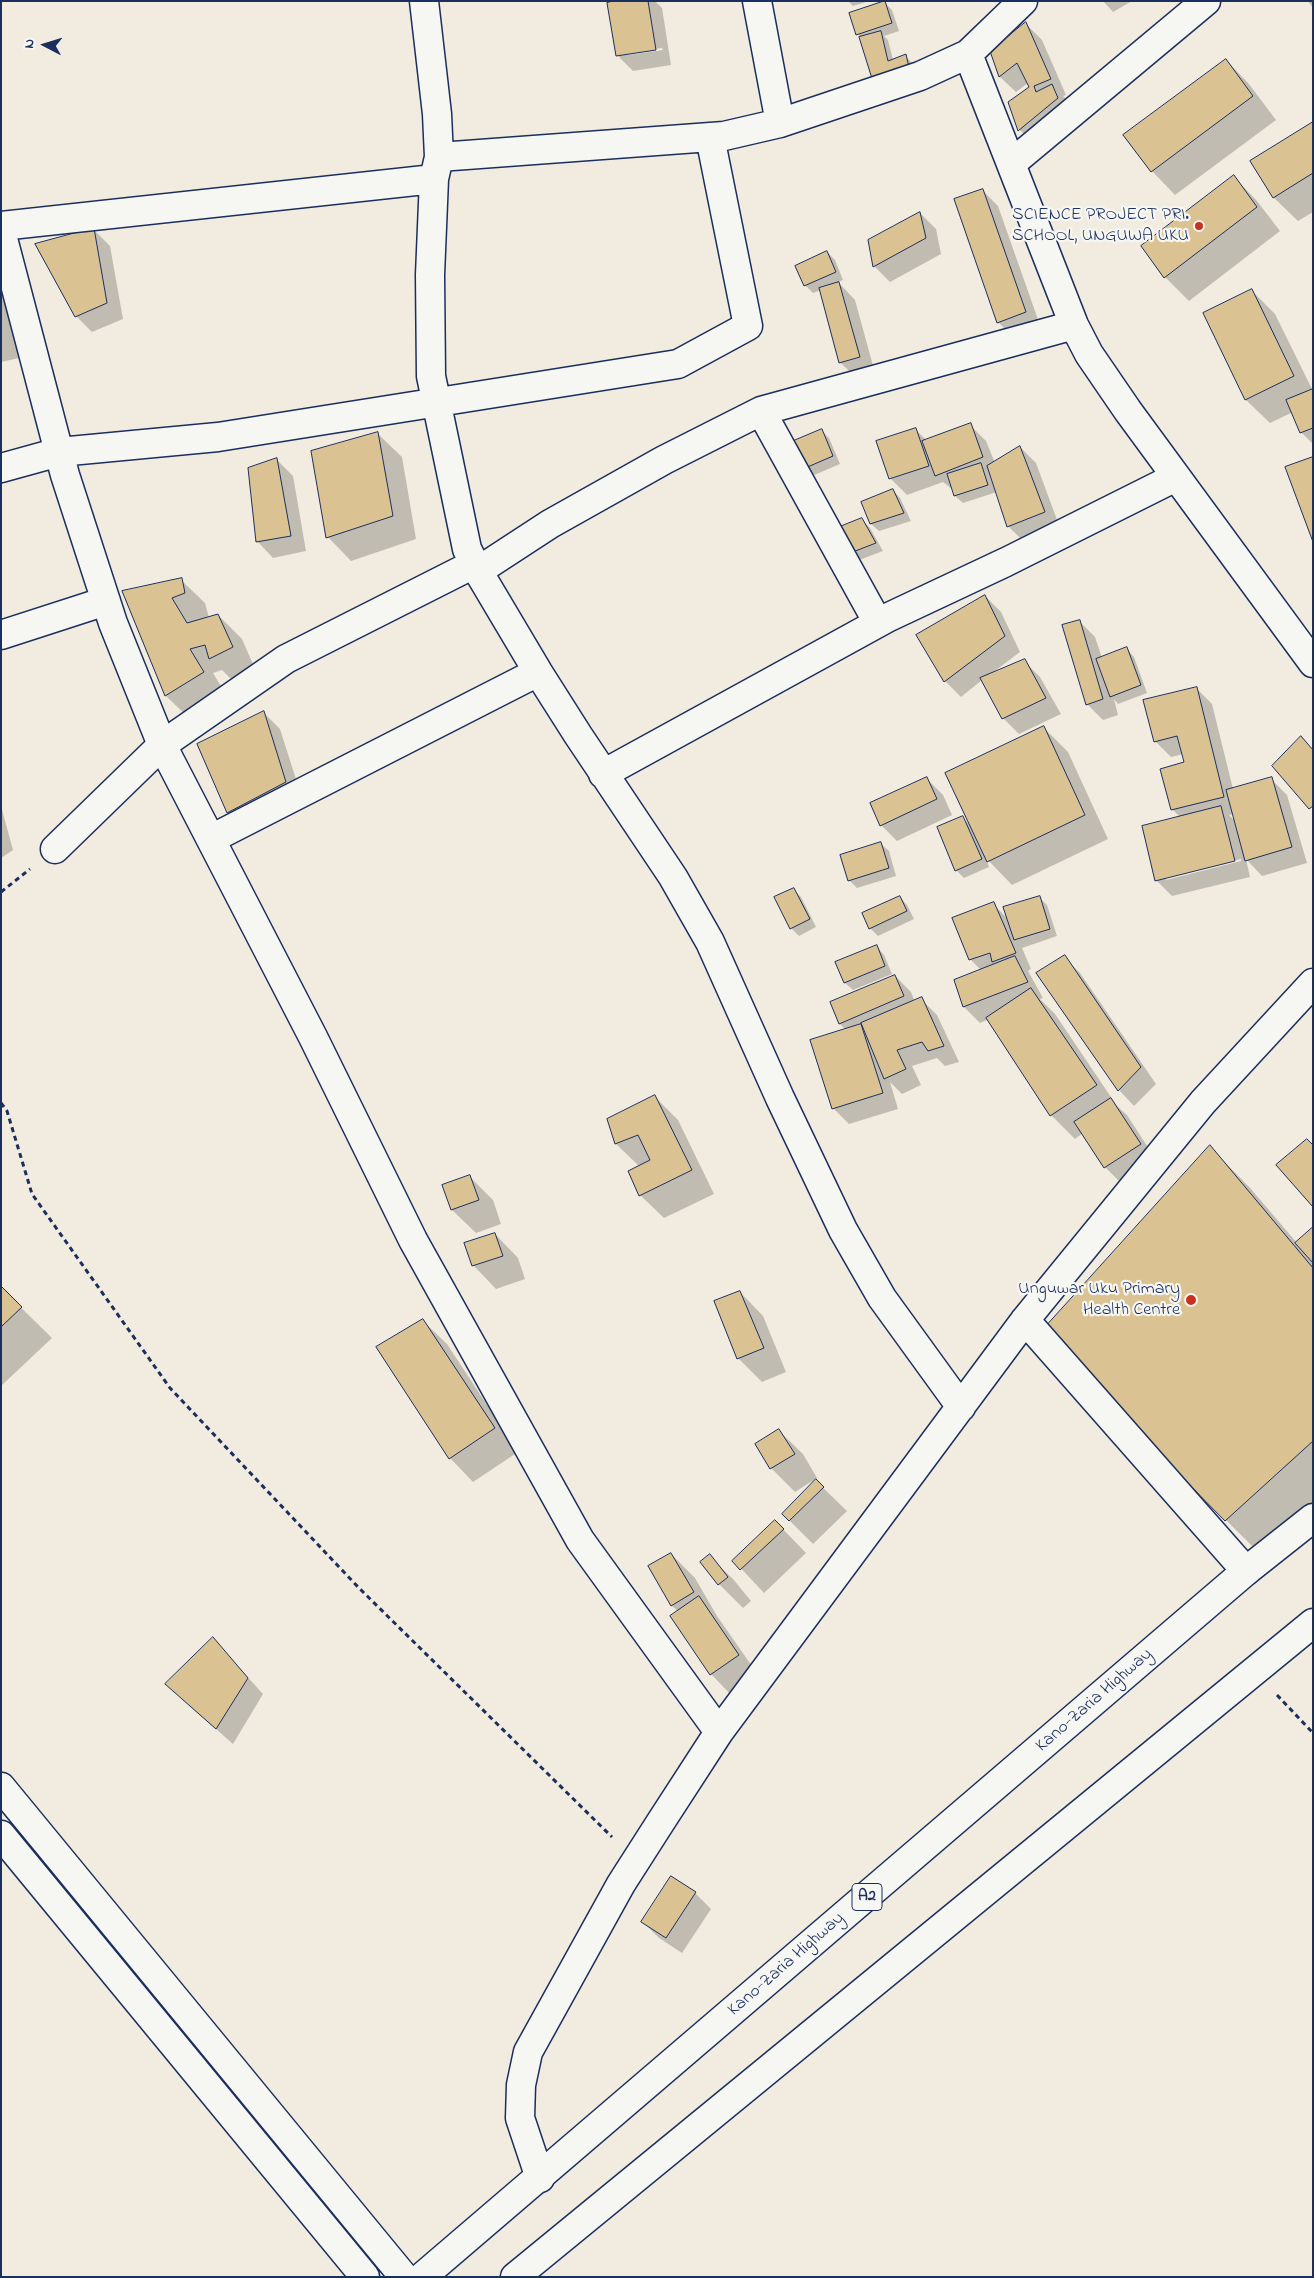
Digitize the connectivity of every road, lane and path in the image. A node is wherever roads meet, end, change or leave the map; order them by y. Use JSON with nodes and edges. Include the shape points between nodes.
{"nodes":[{"id":1,"x":424,"y":1,"type":"edge"},
{"id":2,"x":757,"y":1,"type":"edge"},
{"id":3,"x":1206,"y":1,"type":"edge"},
{"id":4,"x":1021,"y":2,"type":"edge"},
{"id":5,"x":968,"y":54,"type":"junction"},
{"id":6,"x":780,"y":123,"type":"junction"},
{"id":7,"x":710,"y":137,"type":"junction"},
{"id":8,"x":1012,"y":163,"type":"junction"},
{"id":9,"x":436,"y":168,"type":"junction"},
{"id":10,"x":1,"y":226,"type":"edge"},
{"id":11,"x":1,"y":231,"type":"edge"},
{"id":12,"x":1074,"y":325,"type":"junction"},
{"id":13,"x":437,"y":404,"type":"junction"},
{"id":14,"x":761,"y":411,"type":"junction"},
{"id":15,"x":59,"y":452,"type":"junction"},
{"id":16,"x":1,"y":468,"type":"edge"},
{"id":17,"x":1176,"y":477,"type":"junction"},
{"id":18,"x":476,"y":567,"type":"junction"},
{"id":19,"x":106,"y":601,"type":"junction"},
{"id":20,"x":878,"y":623,"type":"junction"},
{"id":21,"x":1,"y":635,"type":"edge"},
{"id":22,"x":1313,"y":663,"type":"edge"},
{"id":23,"x":538,"y":672,"type":"junction"},
{"id":24,"x":162,"y":745,"type":"junction"},
{"id":25,"x":603,"y":774,"type":"junction"},
{"id":26,"x":210,"y":839,"type":"junction"},
{"id":27,"x":55,"y":849,"type":"dead end"},
{"id":28,"x":1313,"y":983,"type":"edge"},
{"id":29,"x":1,"y":1103,"type":"edge"},
{"id":30,"x":1025,"y":1320,"type":"junction"},
{"id":31,"x":962,"y":1407,"type":"junction"},
{"id":32,"x":1313,"y":1518,"type":"edge"},
{"id":33,"x":1246,"y":1571,"type":"junction"},
{"id":34,"x":1313,"y":1623,"type":"edge"},
{"id":35,"x":1255,"y":1670,"type":"junction"},
{"id":36,"x":719,"y":1732,"type":"junction"},
{"id":37,"x":1313,"y":1733,"type":"edge"},
{"id":38,"x":1,"y":1787,"type":"edge"},
{"id":39,"x":1,"y":1835,"type":"edge"},
{"id":40,"x":636,"y":1860,"type":"junction"},
{"id":41,"x":540,"y":2178,"type":"junction"},
{"id":42,"x":366,"y":2277,"type":"edge"},
{"id":43,"x":404,"y":2277,"type":"edge"},
{"id":44,"x":422,"y":2277,"type":"edge"},
{"id":45,"x":515,"y":2277,"type":"edge"}],
"edges":[{"from":1,"to":9,"type":"main road","via":[[437,114]]},
{"from":2,"to":6,"type":"main road"},
{"from":3,"to":8,"type":"main road"},
{"from":4,"to":5,"type":"main road"},
{"from":5,"to":6,"type":"main road","via":[[920,76]]},
{"from":5,"to":8,"type":"main road"},
{"from":6,"to":7,"type":"main road"},
{"from":7,"to":9,"type":"main road"},
{"from":7,"to":13,"type":"main road","via":[[748,326],[678,364]]},
{"from":8,"to":12,"type":"main road"},
{"from":9,"to":10,"type":"main road"},
{"from":9,"to":13,"type":"main road","via":[[430,275],[431,376]]},
{"from":11,"to":15,"type":"main road"},
{"from":12,"to":14,"type":"main road"},
{"from":12,"to":17,"type":"main road","via":[[1089,354]]},
{"from":13,"to":15,"type":"main road","via":[[218,436]]},
{"from":13,"to":18,"type":"main road","via":[[467,549]]},
{"from":14,"to":18,"type":"main road","via":[[664,460]]},
{"from":14,"to":20,"type":"main road"},
{"from":15,"to":16,"type":"main road"},
{"from":15,"to":19,"type":"main road"},
{"from":17,"to":20,"type":"main road"},
{"from":17,"to":22,"type":"main road"},
{"from":18,"to":23,"type":"main road"},
{"from":18,"to":24,"type":"main road","via":[[286,659]]},
{"from":19,"to":21,"type":"main road"},
{"from":19,"to":24,"type":"main road"},
{"from":20,"to":25,"type":"main road"},
{"from":23,"to":25,"type":"main road"},
{"from":23,"to":26,"type":"main road"},
{"from":24,"to":26,"type":"main road"},
{"from":24,"to":27,"type":"main road"},
{"from":25,"to":31,"type":"main road","via":[[673,877],[710,942],[780,1098],[848,1238],[882,1298]]},
{"from":26,"to":36,"type":"main road","via":[[413,1240],[580,1540]]},
{"from":28,"to":30,"type":"main road","via":[[1203,1102]]},
{"from":29,"to":40,"type":"path","via":[[7,1111],[32,1194],[170,1388],[358,1587]]},
{"from":30,"to":31,"type":"main road"},
{"from":30,"to":33,"type":"main road"},
{"from":31,"to":36,"type":"main road"},
{"from":32,"to":33,"type":"main road","name":"Kano-Zaria Highway","number":"A2"},
{"from":33,"to":41,"type":"main road","name":"Kano-Zaria Highway","number":"A2"},
{"from":34,"to":35,"type":"main road"},
{"from":35,"to":37,"type":"path"},
{"from":35,"to":45,"type":"main road"},
{"from":36,"to":40,"type":"main road"},
{"from":38,"to":43,"type":"main road"},
{"from":39,"to":42,"type":"main road"},
{"from":40,"to":41,"type":"main road","via":[[528,2052],[521,2085],[520,2118]]},
{"from":41,"to":44,"type":"main road","name":"Kano-Zaria Highway","number":"A2"}]}
